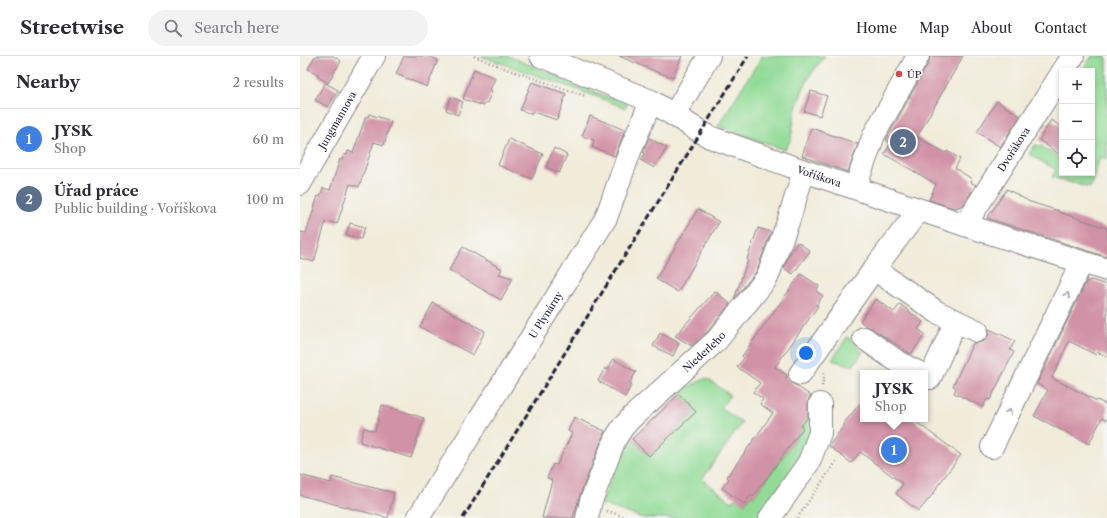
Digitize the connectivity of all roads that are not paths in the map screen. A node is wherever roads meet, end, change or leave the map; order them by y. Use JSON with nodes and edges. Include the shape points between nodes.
{"nodes":[{"id":1,"x":374,"y":56,"type":"edge"},
{"id":2,"x":541,"y":56,"type":"edge"},
{"id":3,"x":709,"y":56,"type":"edge"},
{"id":4,"x":918,"y":56,"type":"edge"},
{"id":5,"x":1073,"y":56,"type":"edge"},
{"id":6,"x":1065,"y":68,"type":"edge"},
{"id":7,"x":1059,"y":77,"type":"edge"},
{"id":8,"x":651,"y":101,"type":"junction"},
{"id":9,"x":674,"y":115,"type":"junction"},
{"id":10,"x":804,"y":171,"type":"junction"},
{"id":11,"x":300,"y":184,"type":"edge"},
{"id":12,"x":854,"y":188,"type":"junction"},
{"id":13,"x":919,"y":210,"type":"junction"},
{"id":14,"x":965,"y":225,"type":"junction"},
{"id":15,"x":1082,"y":262,"type":"junction"},
{"id":16,"x":874,"y":269,"type":"junction"},
{"id":17,"x":1107,"y":270,"type":"edge"},
{"id":18,"x":956,"y":321,"type":"junction"},
{"id":19,"x":977,"y":331,"type":"dead end"},
{"id":20,"x":864,"y":338,"type":"dead end"},
{"id":21,"x":913,"y":370,"type":"edge"},
{"id":22,"x":800,"y":374,"type":"dead end"},
{"id":23,"x":928,"y":377,"type":"edge"},
{"id":24,"x":820,"y":404,"type":"dead end"},
{"id":25,"x":992,"y":447,"type":"dead end"},
{"id":26,"x":597,"y":515,"type":"edge"},
{"id":27,"x":418,"y":518,"type":"edge"},
{"id":28,"x":770,"y":518,"type":"edge"}],
"edges":[{"from":1,"to":11,"type":"street","name":"Jungmannova"},
{"from":2,"to":8,"type":"street","name":"Voříškova"},
{"from":3,"to":9,"type":"street"},
{"from":4,"to":12,"type":"street","via":[[874,134]]},
{"from":5,"to":6,"type":"street","name":"Dvořákova"},
{"from":7,"to":14,"type":"street","name":"Dvořákova"},
{"from":8,"to":9,"type":"street","name":"Voříškova"},
{"from":8,"to":27,"type":"street","name":"U Plynárny","via":[[606,218]]},
{"from":9,"to":10,"type":"street","name":"Voříškova","via":[[710,137]]},
{"from":10,"to":12,"type":"street","name":"Voříškova"},
{"from":10,"to":26,"type":"street","name":"Niederleho","via":[[767,278],[717,340],[632,417],[615,439],[591,501]]},
{"from":12,"to":13,"type":"street","name":"Voříškova"},
{"from":13,"to":14,"type":"street","name":"Voříškova"},
{"from":13,"to":16,"type":"street"},
{"from":14,"to":15,"type":"street","name":"Voříškova"},
{"from":15,"to":17,"type":"street","name":"Voříškova"},
{"from":25,"to":15,"type":"street","one_way":true},
{"from":16,"to":18,"type":"street","via":[[937,312]]},
{"from":16,"to":22,"type":"street"},
{"from":18,"to":19,"type":"street"},
{"from":18,"to":23,"type":"street","via":[[930,378]]},
{"from":20,"to":21,"type":"street"},
{"from":24,"to":28,"type":"street","via":[[820,433],[809,462]]}]}
